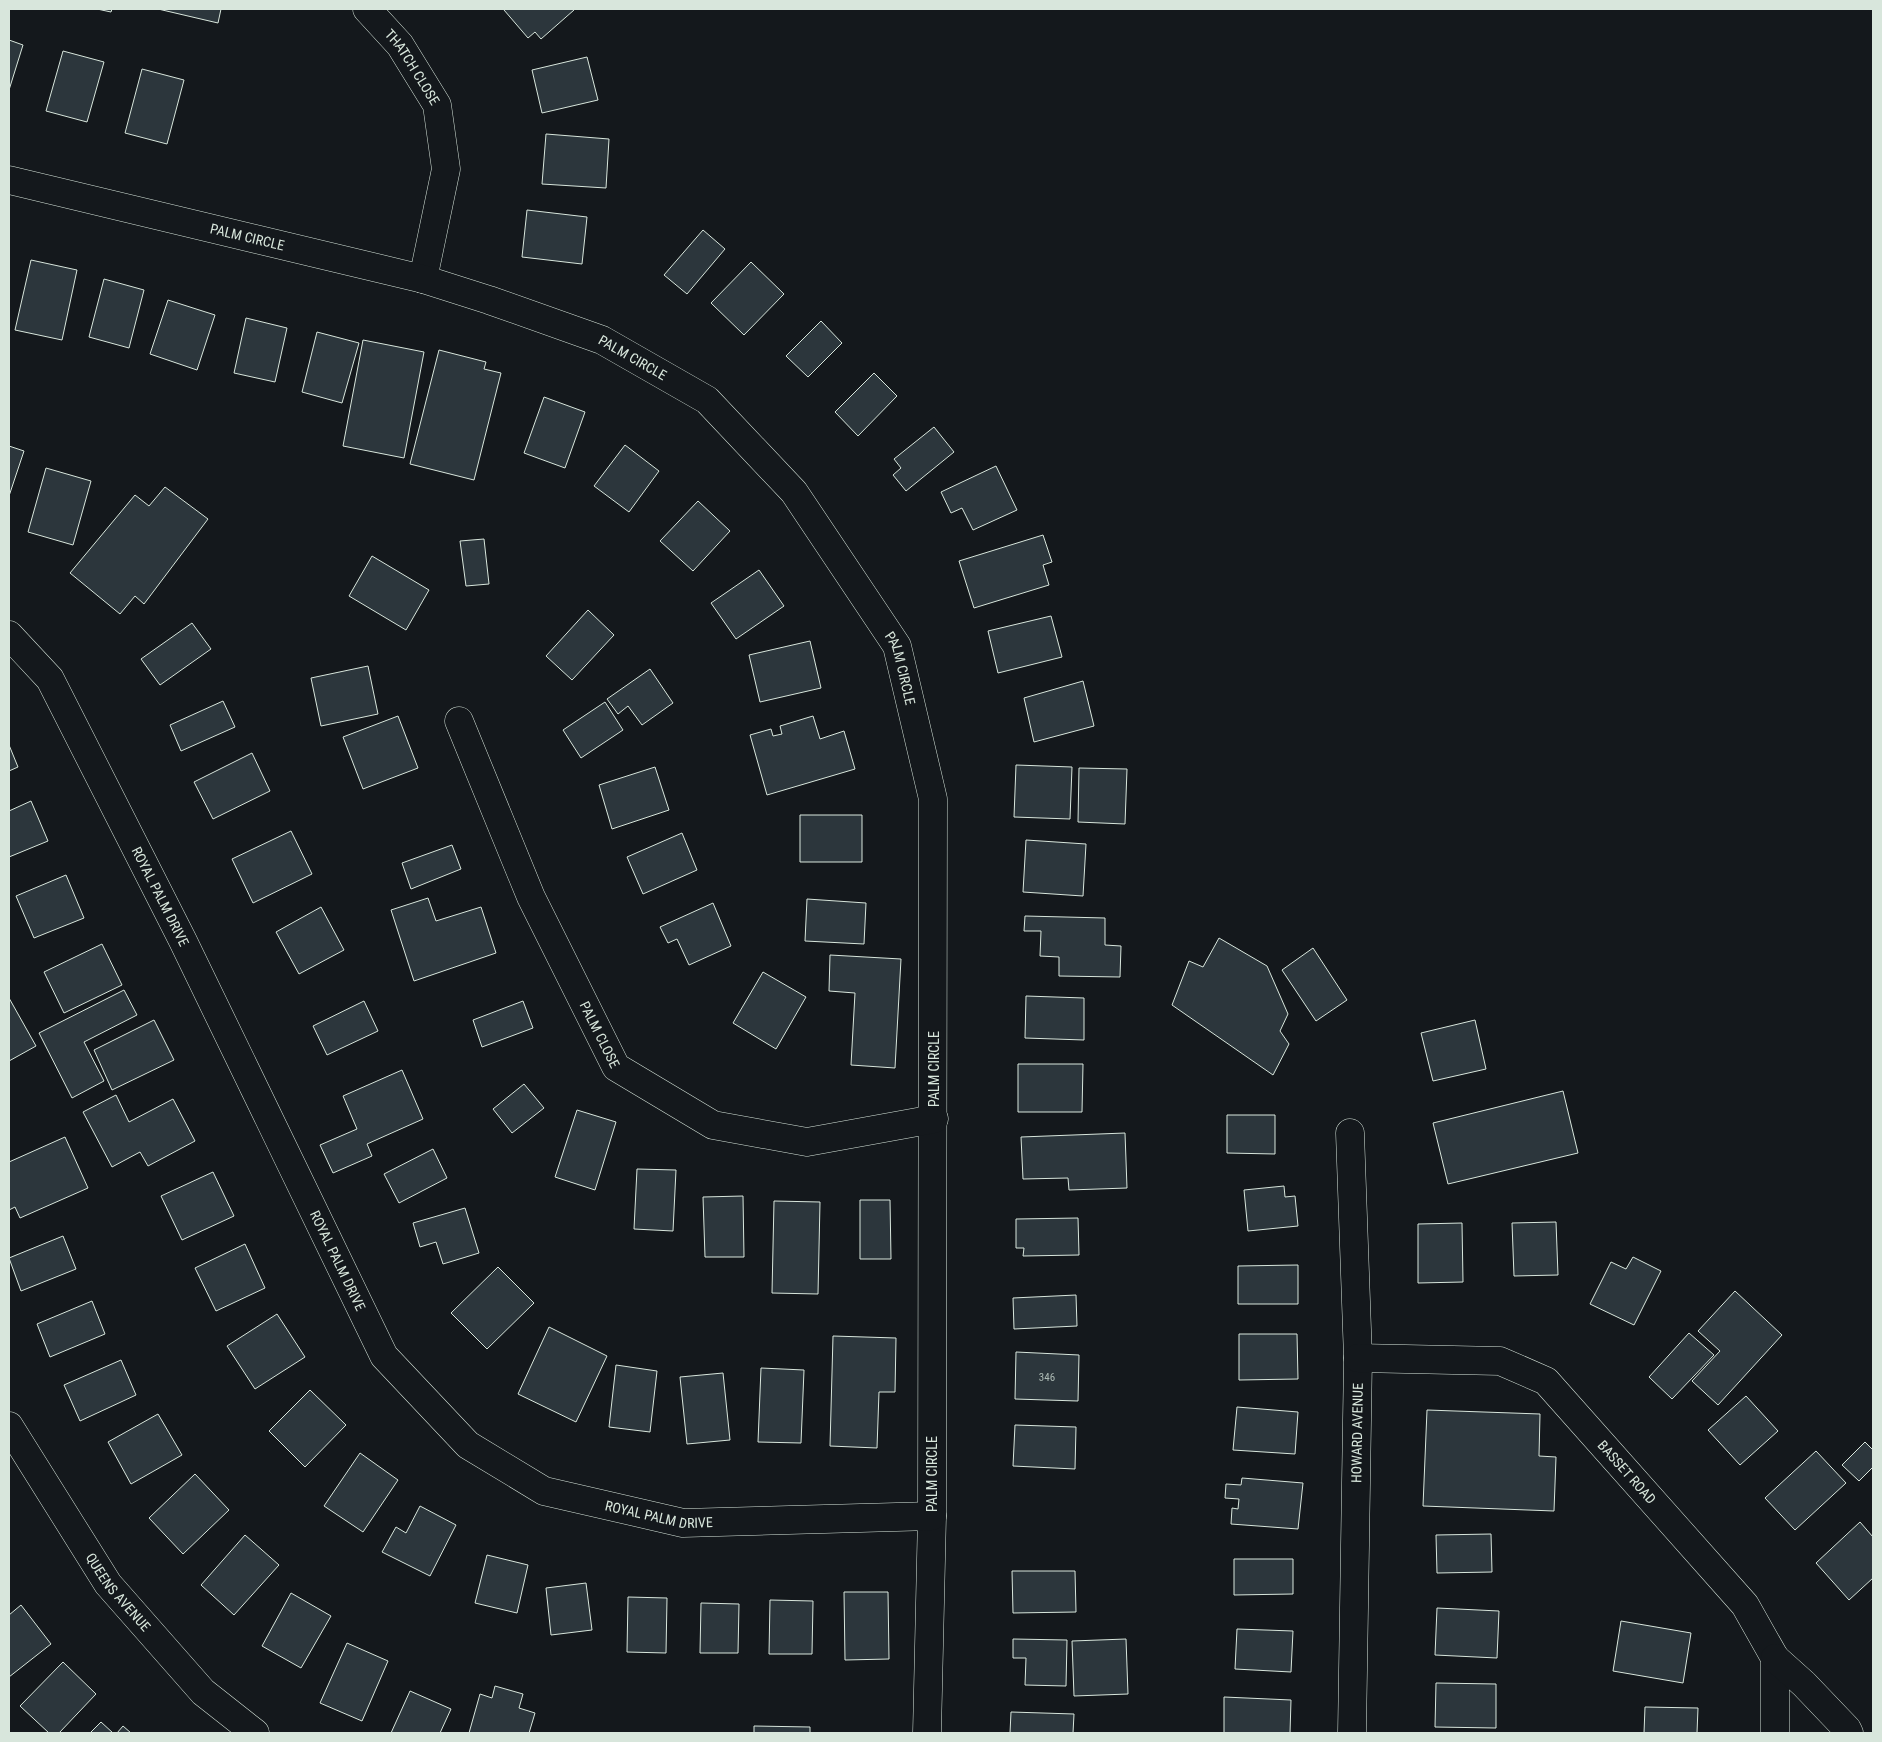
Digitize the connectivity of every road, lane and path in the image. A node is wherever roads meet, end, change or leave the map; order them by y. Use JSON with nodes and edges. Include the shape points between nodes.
{"nodes":[{"id":1,"x":367,"y":9,"type":"edge"},
{"id":2,"x":9,"y":180,"type":"edge"},
{"id":3,"x":423,"y":279,"type":"junction"},
{"id":4,"x":9,"y":635,"type":"edge"},
{"id":5,"x":459,"y":721,"type":"dead end"},
{"id":6,"x":934,"y":1119,"type":"junction"},
{"id":7,"x":1350,"y":1133,"type":"dead end"},
{"id":8,"x":1358,"y":1358,"type":"junction"},
{"id":9,"x":9,"y":1426,"type":"edge"},
{"id":10,"x":932,"y":1516,"type":"junction"},
{"id":11,"x":1775,"y":1658,"type":"junction"},
{"id":12,"x":255,"y":1733,"type":"edge"},
{"id":13,"x":927,"y":1733,"type":"edge"},
{"id":14,"x":1352,"y":1733,"type":"edge"},
{"id":15,"x":1775,"y":1733,"type":"edge"},
{"id":16,"x":1849,"y":1733,"type":"edge"}],
"edges":[{"from":1,"to":3,"type":"street","name":"THATCH CLOSE","via":[[400,45],[438,105],[446,170]]},
{"from":2,"to":3,"type":"street","name":"PALM CIRCLE"},
{"from":3,"to":6,"type":"street","name":"PALM CIRCLE","via":[[602,340],[707,400],[794,492],[897,646],[933,799]]},
{"from":4,"to":10,"type":"street","name":"ROYAL PALM DRIVE","via":[[50,678],[183,941],[384,1356],[468,1445],[544,1491],[683,1522]]},
{"from":5,"to":6,"type":"street","name":"PALM CLOSE","via":[[531,897],[616,1067],[713,1125],[807,1142]]},
{"from":6,"to":10,"type":"street","name":"PALM CIRCLE"},
{"from":7,"to":8,"type":"street","name":"HOWARD AVENUE"},
{"from":8,"to":11,"type":"street","name":"BASSET ROAD","via":[[1500,1361],[1546,1381],[1745,1605]]},
{"from":8,"to":14,"type":"street","name":"HOWARD AVENUE"},
{"from":9,"to":12,"type":"street","name":"QUEENS AVENUE","via":[[108,1584],[203,1692]]},
{"from":10,"to":13,"type":"street","name":"PALM CIRCLE"},
{"from":11,"to":15,"type":"street","name":"BASSET ROAD"},
{"from":11,"to":16,"type":"street"}]}
